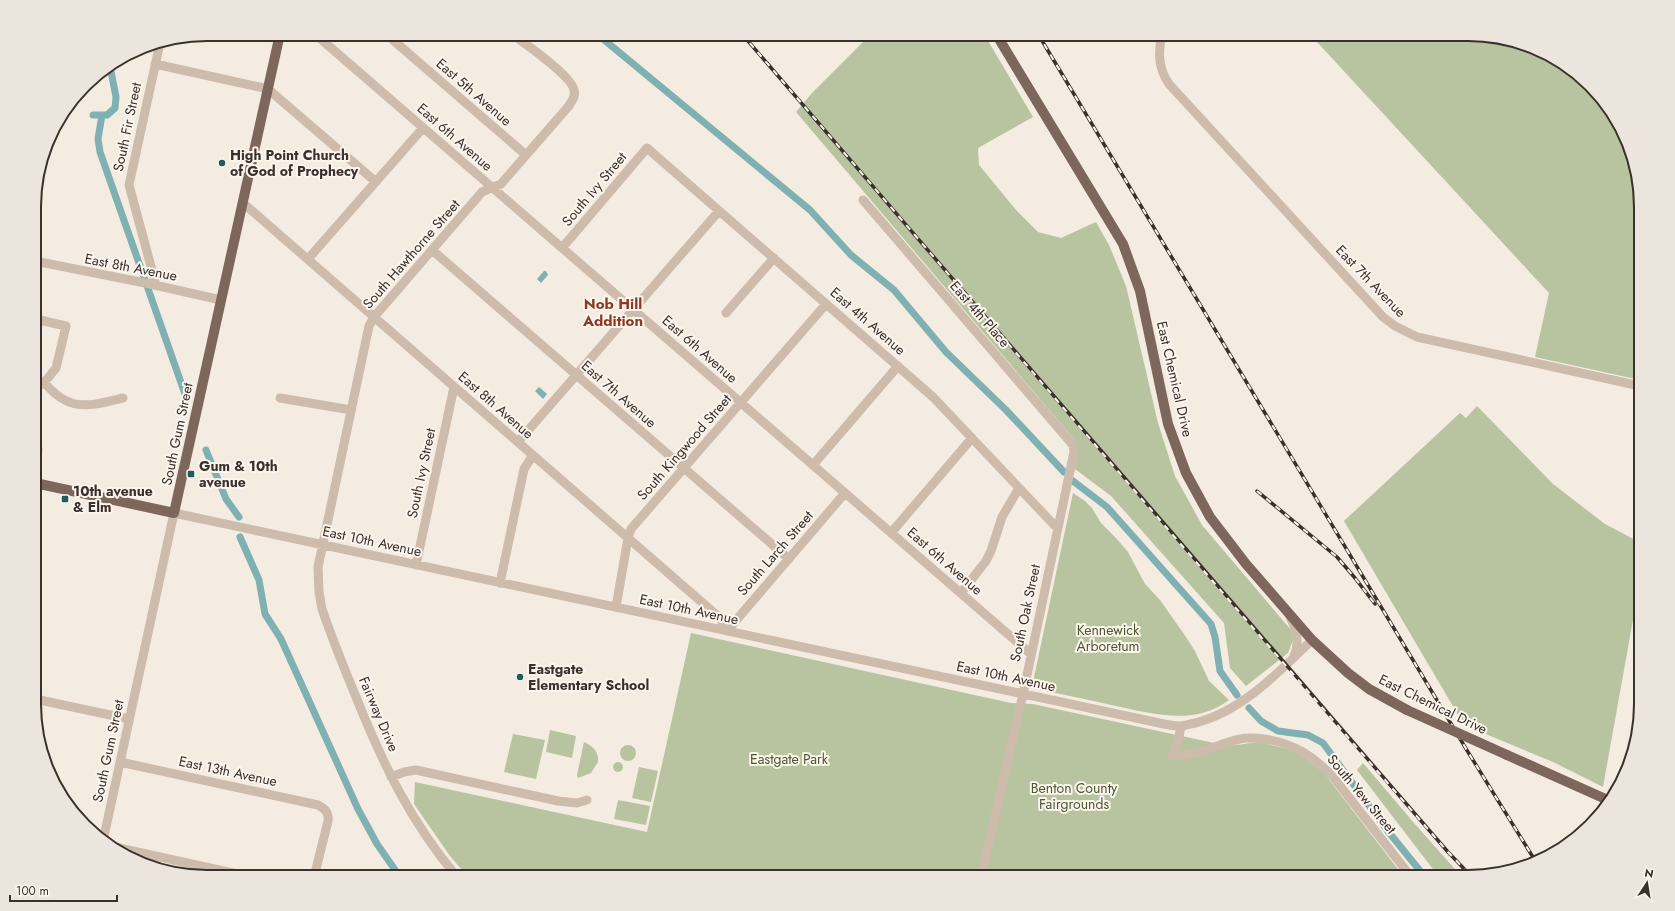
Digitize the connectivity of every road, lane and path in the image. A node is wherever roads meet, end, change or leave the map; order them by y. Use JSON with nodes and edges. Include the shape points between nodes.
{"nodes":[{"id":1,"x":278,"y":41,"type":"edge"},
{"id":2,"x":322,"y":41,"type":"edge"},
{"id":3,"x":394,"y":41,"type":"edge"},
{"id":4,"x":521,"y":41,"type":"edge"},
{"id":5,"x":1000,"y":41,"type":"edge"},
{"id":6,"x":1161,"y":41,"type":"edge"},
{"id":7,"x":159,"y":49,"type":"edge"},
{"id":8,"x":156,"y":64,"type":"junction"},
{"id":9,"x":268,"y":89,"type":"junction"},
{"id":10,"x":423,"y":128,"type":"junction"},
{"id":11,"x":647,"y":148,"type":"joint"},
{"id":12,"x":526,"y":155,"type":"junction"},
{"id":13,"x":376,"y":182,"type":"junction"},
{"id":14,"x":492,"y":188,"type":"junction"},
{"id":15,"x":863,"y":200,"type":"dead end"},
{"id":16,"x":243,"y":203,"type":"junction"},
{"id":17,"x":719,"y":211,"type":"junction"},
{"id":18,"x":562,"y":248,"type":"junction"},
{"id":19,"x":432,"y":250,"type":"junction"},
{"id":20,"x":774,"y":258,"type":"junction"},
{"id":21,"x":308,"y":260,"type":"junction"},
{"id":22,"x":41,"y":262,"type":"edge"},
{"id":23,"x":150,"y":284,"type":"junction"},
{"id":24,"x":221,"y":300,"type":"junction"},
{"id":25,"x":826,"y":304,"type":"junction"},
{"id":26,"x":633,"y":310,"type":"junction"},
{"id":27,"x":726,"y":314,"type":"dead end"},
{"id":28,"x":374,"y":318,"type":"junction"},
{"id":29,"x":41,"y":320,"type":"edge"},
{"id":30,"x":898,"y":366,"type":"junction"},
{"id":31,"x":576,"y":375,"type":"junction"},
{"id":32,"x":44,"y":382,"type":"junction"},
{"id":33,"x":41,"y":385,"type":"edge"},
{"id":34,"x":1634,"y":385,"type":"edge"},
{"id":35,"x":454,"y":387,"type":"junction"},
{"id":36,"x":123,"y":398,"type":"dead end"},
{"id":37,"x":280,"y":398,"type":"dead end"},
{"id":38,"x":741,"y":403,"type":"junction"},
{"id":39,"x":351,"y":410,"type":"junction"},
{"id":40,"x":972,"y":438,"type":"junction"},
{"id":41,"x":518,"y":442,"type":"junction"},
{"id":42,"x":1074,"y":448,"type":"joint"},
{"id":43,"x":533,"y":455,"type":"junction"},
{"id":44,"x":813,"y":465,"type":"junction"},
{"id":45,"x":684,"y":468,"type":"junction"},
{"id":46,"x":41,"y":483,"type":"edge"},
{"id":47,"x":1020,"y":488,"type":"junction"},
{"id":48,"x":845,"y":493,"type":"junction"},
{"id":49,"x":174,"y":513,"type":"junction"},
{"id":50,"x":1057,"y":528,"type":"junction"},
{"id":51,"x":891,"y":533,"type":"junction"},
{"id":52,"x":628,"y":538,"type":"junction"},
{"id":53,"x":322,"y":545,"type":"junction"},
{"id":54,"x":789,"y":559,"type":"junction"},
{"id":55,"x":416,"y":565,"type":"junction"},
{"id":56,"x":500,"y":583,"type":"junction"},
{"id":57,"x":961,"y":593,"type":"junction"},
{"id":58,"x":616,"y":607,"type":"junction"},
{"id":59,"x":1288,"y":612,"type":"junction"},
{"id":60,"x":727,"y":631,"type":"junction"},
{"id":61,"x":1312,"y":640,"type":"junction"},
{"id":62,"x":1031,"y":654,"type":"junction"},
{"id":63,"x":1294,"y":658,"type":"junction"},
{"id":64,"x":1023,"y":694,"type":"junction"},
{"id":65,"x":41,"y":701,"type":"edge"},
{"id":66,"x":129,"y":719,"type":"junction"},
{"id":67,"x":1181,"y":726,"type":"junction"},
{"id":68,"x":120,"y":762,"type":"junction"},
{"id":69,"x":391,"y":777,"type":"junction"},
{"id":70,"x":1604,"y":798,"type":"edge"},
{"id":71,"x":587,"y":800,"type":"dead end"},
{"id":72,"x":104,"y":835,"type":"edge"},
{"id":73,"x":127,"y":850,"type":"edge"},
{"id":74,"x":219,"y":870,"type":"edge"},
{"id":75,"x":316,"y":870,"type":"edge"},
{"id":76,"x":451,"y":870,"type":"edge"},
{"id":77,"x":983,"y":870,"type":"edge"},
{"id":78,"x":1406,"y":870,"type":"edge"}],
"edges":[{"from":1,"to":9,"type":"main road","name":"South Gum Street"},
{"from":2,"to":10,"type":"street","name":"East 6th Avenue"},
{"from":3,"to":12,"type":"street","name":"East 5th Avenue"},
{"from":4,"to":12,"type":"street","name":"South Hawthorne Street","via":[[565,76],[575,91],[568,107]]},
{"from":5,"to":59,"type":"main road","name":"East Chemical Drive","via":[[1123,244],[1140,291],[1168,424],[1186,473],[1210,517],[1246,564]]},
{"from":6,"to":34,"type":"street","name":"East 7th Avenue","via":[[1160,66],[1173,88],[1394,326],[1417,337]]},
{"from":7,"to":8,"type":"street","name":"South Fir Street"},
{"from":8,"to":9,"type":"street"},
{"from":8,"to":23,"type":"street","name":"South Fir Street","via":[[129,185]]},
{"from":9,"to":13,"type":"street"},
{"from":9,"to":16,"type":"main road","name":"South Gum Street"},
{"from":10,"to":13,"type":"street"},
{"from":10,"to":14,"type":"street","name":"East 6th Avenue"},
{"from":11,"to":17,"type":"street","name":"East 4th Avenue"},
{"from":11,"to":18,"type":"street","name":"South Ivy Street"},
{"from":12,"to":14,"type":"street","name":"South Hawthorne Street","via":[[501,184]]},
{"from":13,"to":21,"type":"street"},
{"from":14,"to":18,"type":"street","name":"East 6th Avenue"},
{"from":14,"to":19,"type":"street","name":"South Hawthorne Street","via":[[482,192]]},
{"from":15,"to":42,"type":"street","name":"East 4th Place","via":[[1070,439]]},
{"from":16,"to":21,"type":"street","name":"East 8th Avenue"},
{"from":16,"to":24,"type":"main road","name":"South Gum Street"},
{"from":17,"to":20,"type":"street","name":"East 4th Avenue"},
{"from":17,"to":26,"type":"street"},
{"from":18,"to":26,"type":"street","name":"East 6th Avenue"},
{"from":19,"to":28,"type":"street","name":"South Hawthorne Street"},
{"from":19,"to":31,"type":"street","name":"East 7th Avenue"},
{"from":20,"to":25,"type":"street","name":"East 4th Avenue"},
{"from":20,"to":27,"type":"street"},
{"from":21,"to":28,"type":"street","name":"East 8th Avenue"},
{"from":22,"to":23,"type":"street","name":"East 8th Avenue"},
{"from":23,"to":24,"type":"street","name":"East 8th Avenue"},
{"from":24,"to":49,"type":"main road","name":"South Gum Street"},
{"from":25,"to":30,"type":"street","name":"East 4th Avenue"},
{"from":25,"to":38,"type":"street","name":"South Kingwood Street"},
{"from":26,"to":31,"type":"street"},
{"from":26,"to":38,"type":"street","name":"East 6th Avenue"},
{"from":28,"to":35,"type":"street","name":"East 8th Avenue"},
{"from":28,"to":39,"type":"street","name":"South Hawthorne Street","via":[[369,326]]},
{"from":29,"to":32,"type":"street","via":[[66,326],[56,368]]},
{"from":30,"to":40,"type":"street","name":"East 4th Avenue","via":[[933,397]]},
{"from":30,"to":44,"type":"street"},
{"from":31,"to":41,"type":"street"},
{"from":31,"to":45,"type":"street","name":"East 7th Avenue"},
{"from":32,"to":33,"type":"street"},
{"from":32,"to":36,"type":"street","via":[[57,396],[80,405]]},
{"from":35,"to":41,"type":"street","name":"East 8th Avenue"},
{"from":35,"to":55,"type":"street","name":"South Ivy Street"},
{"from":37,"to":39,"type":"street"},
{"from":38,"to":44,"type":"street","name":"East 6th Avenue"},
{"from":38,"to":45,"type":"street","name":"South Kingwood Street"},
{"from":39,"to":53,"type":"street","name":"South Hawthorne Street"},
{"from":40,"to":47,"type":"street","name":"East 4th Avenue"},
{"from":40,"to":51,"type":"street"},
{"from":41,"to":43,"type":"street","name":"East 8th Avenue"},
{"from":42,"to":50,"type":"street","name":"South Oak Street"},
{"from":43,"to":52,"type":"street","name":"East 8th Avenue"},
{"from":43,"to":56,"type":"street","via":[[524,469]]},
{"from":44,"to":48,"type":"street","name":"East 6th Avenue"},
{"from":45,"to":52,"type":"street","name":"South Kingwood Street","via":[[631,529]]},
{"from":45,"to":54,"type":"street","name":"East 7th Avenue"},
{"from":46,"to":49,"type":"main road","name":"East 10th Avenue"},
{"from":47,"to":50,"type":"street","name":"East 4th Avenue"},
{"from":47,"to":57,"type":"street","via":[[1002,517],[986,560]]},
{"from":48,"to":51,"type":"street","name":"East 6th Avenue"},
{"from":48,"to":54,"type":"street","name":"South Larch Street"},
{"from":49,"to":53,"type":"street","name":"East 10th Avenue"},
{"from":49,"to":66,"type":"street","name":"South Gum Street"},
{"from":50,"to":62,"type":"street","name":"South Oak Street"},
{"from":51,"to":57,"type":"street","name":"East 6th Avenue"},
{"from":52,"to":58,"type":"street","name":"South Kingwood Street"},
{"from":52,"to":60,"type":"street","name":"East 8th Avenue","via":[[720,618]]},
{"from":53,"to":55,"type":"street","name":"East 10th Avenue"},
{"from":53,"to":69,"type":"street","name":"Fairway Drive","via":[[317,575],[322,608],[360,708]]},
{"from":54,"to":60,"type":"street","name":"South Larch Street"},
{"from":55,"to":56,"type":"street","name":"East 10th Avenue"},
{"from":56,"to":58,"type":"street","name":"East 10th Avenue"},
{"from":57,"to":62,"type":"street","name":"East 6th Avenue"},
{"from":58,"to":60,"type":"street","name":"East 10th Avenue"},
{"from":59,"to":61,"type":"main road","name":"East Chemical Drive"},
{"from":59,"to":63,"type":"street","via":[[1298,640]]},
{"from":60,"to":64,"type":"street","name":"East 10th Avenue"},
{"from":61,"to":63,"type":"street","name":"East 10th Avenue"},
{"from":61,"to":70,"type":"main road","name":"East Chemical Drive","bridge":true,"via":[[1369,689],[1407,710]]},
{"from":62,"to":64,"type":"street","name":"South Oak Street"},
{"from":63,"to":67,"type":"street","name":"East 10th Avenue","via":[[1232,708],[1218,716]]},
{"from":64,"to":67,"type":"street","name":"East 10th Avenue"},
{"from":64,"to":77,"type":"street","name":"South Oak Street"},
{"from":65,"to":66,"type":"street"},
{"from":66,"to":68,"type":"street","name":"South Gum Street"},
{"from":67,"to":78,"type":"street","name":"South Yew Street","via":[[1172,756],[1198,752],[1242,738],[1274,740],[1305,752],[1334,778]]},
{"from":68,"to":72,"type":"street","name":"South Gum Street"},
{"from":68,"to":75,"type":"street","name":"East 13th Avenue","via":[[318,805],[327,812],[328,821]]},
{"from":69,"to":71,"type":"street","via":[[416,770],[558,801],[577,803]]},
{"from":69,"to":76,"type":"street","name":"Fairway Drive","via":[[427,839]]},
{"from":73,"to":74,"type":"street"}]}
